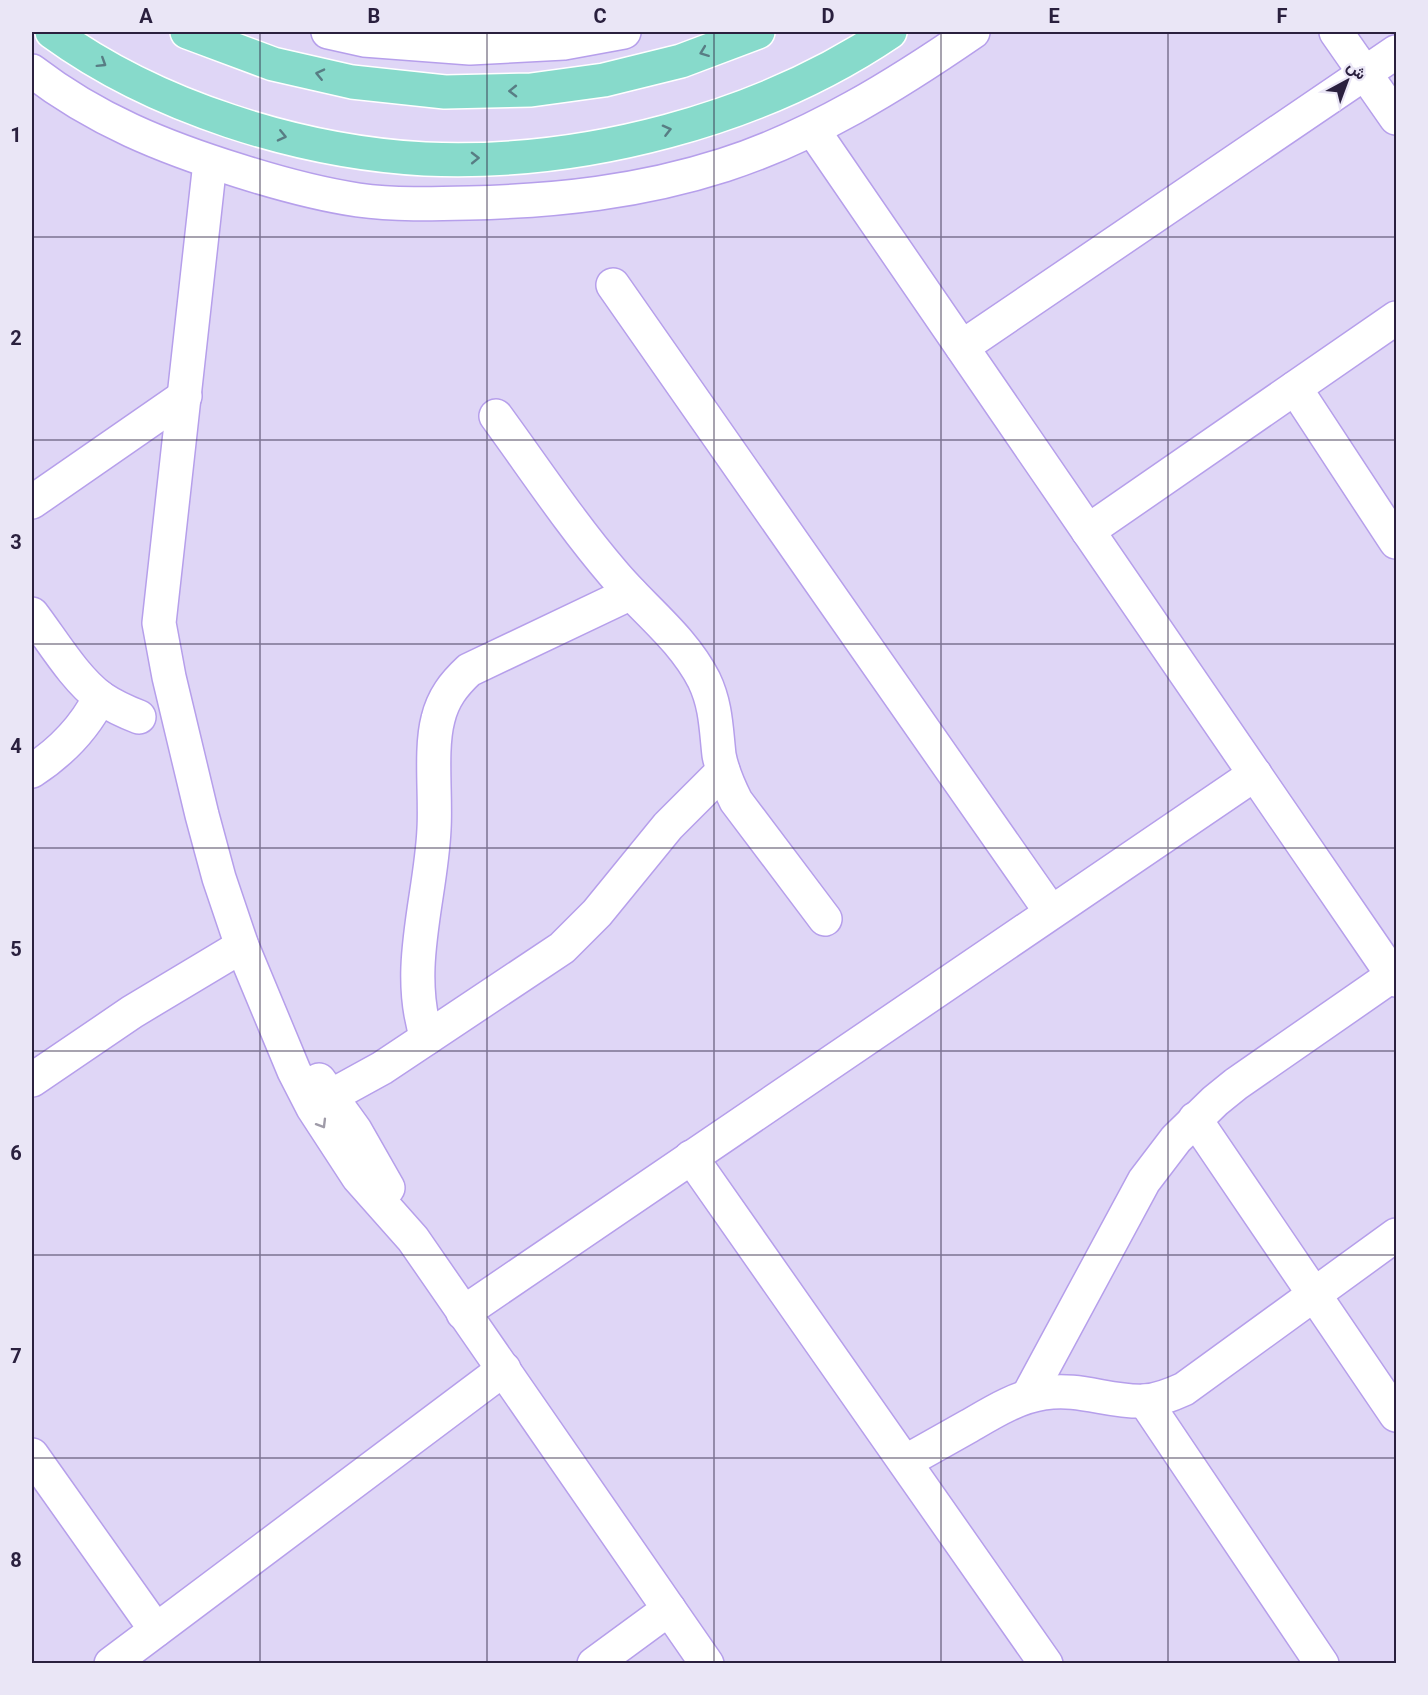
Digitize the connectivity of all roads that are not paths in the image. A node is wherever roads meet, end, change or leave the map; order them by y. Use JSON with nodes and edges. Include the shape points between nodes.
{"nodes":[{"id":1,"x":52,"y":32,"type":"edge"},
{"id":2,"x":187,"y":32,"type":"edge"},
{"id":3,"x":328,"y":32,"type":"edge"},
{"id":4,"x":624,"y":32,"type":"edge"},
{"id":5,"x":758,"y":32,"type":"edge"},
{"id":6,"x":890,"y":32,"type":"edge"},
{"id":7,"x":973,"y":32,"type":"edge"},
{"id":8,"x":1336,"y":32,"type":"edge"},
{"id":9,"x":1396,"y":52,"type":"edge"},
{"id":10,"x":32,"y":71,"type":"edge"},
{"id":11,"x":1366,"y":74,"type":"junction"},
{"id":12,"x":1396,"y":118,"type":"edge"},
{"id":13,"x":813,"y":130,"type":"junction"},
{"id":14,"x":210,"y":162,"type":"junction"},
{"id":15,"x":613,"y":285,"type":"dead end"},
{"id":16,"x":1396,"y":318,"type":"edge"},
{"id":17,"x":962,"y":347,"type":"junction"},
{"id":18,"x":1295,"y":388,"type":"junction"},
{"id":19,"x":185,"y":396,"type":"junction"},
{"id":20,"x":496,"y":416,"type":"dead end"},
{"id":21,"x":32,"y":502,"type":"edge"},
{"id":22,"x":1088,"y":531,"type":"junction"},
{"id":23,"x":1396,"y":542,"type":"edge"},
{"id":24,"x":631,"y":593,"type":"junction"},
{"id":25,"x":32,"y":614,"type":"edge"},
{"id":26,"x":100,"y":697,"type":"junction"},
{"id":27,"x":139,"y":717,"type":"dead end"},
{"id":28,"x":32,"y":771,"type":"edge"},
{"id":29,"x":723,"y":771,"type":"junction"},
{"id":30,"x":1255,"y":774,"type":"junction"},
{"id":31,"x":1052,"y":912,"type":"junction"},
{"id":32,"x":825,"y":919,"type":"dead end"},
{"id":33,"x":242,"y":946,"type":"junction"},
{"id":34,"x":1395,"y":977,"type":"edge"},
{"id":35,"x":278,"y":1034,"type":"junction"},
{"id":36,"x":427,"y":1038,"type":"junction"},
{"id":37,"x":32,"y":1080,"type":"edge"},
{"id":38,"x":331,"y":1096,"type":"junction"},
{"id":39,"x":1195,"y":1119,"type":"junction"},
{"id":40,"x":691,"y":1156,"type":"junction"},
{"id":41,"x":1396,"y":1235,"type":"edge"},
{"id":42,"x":413,"y":1239,"type":"junction"},
{"id":43,"x":1315,"y":1295,"type":"junction"},
{"id":44,"x":463,"y":1313,"type":"junction"},
{"id":45,"x":504,"y":1369,"type":"junction"},
{"id":46,"x":1028,"y":1396,"type":"junction"},
{"id":47,"x":1145,"y":1401,"type":"junction"},
{"id":48,"x":1396,"y":1415,"type":"edge"},
{"id":49,"x":32,"y":1455,"type":"edge"},
{"id":50,"x":905,"y":1462,"type":"junction"},
{"id":51,"x":669,"y":1609,"type":"junction"},
{"id":52,"x":156,"y":1630,"type":"junction"},
{"id":53,"x":111,"y":1664,"type":"edge"},
{"id":54,"x":594,"y":1664,"type":"edge"},
{"id":55,"x":707,"y":1664,"type":"edge"},
{"id":56,"x":1046,"y":1664,"type":"edge"},
{"id":57,"x":1322,"y":1664,"type":"edge"}],
"edges":[{"from":1,"to":6,"type":"main road","one_way":true,"via":[[127,79],[198,110],[272,134],[348,150],[425,159],[513,158],[594,147],[670,130],[744,108],[812,76]]},
{"from":5,"to":2,"type":"main road","one_way":true,"via":[[681,61],[604,80],[531,90],[445,92],[352,82],[273,64]]},
{"from":3,"to":4,"type":"street","via":[[364,40],[470,48],[564,43]]},
{"from":7,"to":13,"type":"street"},
{"from":8,"to":11,"type":"street"},
{"from":9,"to":11,"type":"street"},
{"from":10,"to":14,"type":"street","via":[[62,94],[133,134]]},
{"from":11,"to":12,"type":"street"},
{"from":11,"to":17,"type":"street"},
{"from":13,"to":14,"type":"street","via":[[724,165],[629,190],[534,201],[427,204],[359,200],[283,184]]},
{"from":13,"to":17,"type":"street"},
{"from":14,"to":19,"type":"street"},
{"from":15,"to":31,"type":"street"},
{"from":16,"to":18,"type":"street"},
{"from":17,"to":22,"type":"street"},
{"from":18,"to":22,"type":"street"},
{"from":18,"to":23,"type":"street"},
{"from":19,"to":21,"type":"street"},
{"from":19,"to":33,"type":"street","via":[[159,623],[202,815]]},
{"from":20,"to":24,"type":"street"},
{"from":22,"to":30,"type":"street"},
{"from":24,"to":29,"type":"street","via":[[675,637],[703,679],[716,718]]},
{"from":24,"to":36,"type":"street","via":[[469,670],[454,683],[444,700],[435,740],[434,830],[417,972],[418,1007]]},
{"from":25,"to":26,"type":"street","via":[[84,683]]},
{"from":26,"to":27,"type":"street"},
{"from":26,"to":28,"type":"street","via":[[78,732],[51,759]]},
{"from":29,"to":32,"type":"street","via":[[736,801]]},
{"from":29,"to":36,"type":"street","via":[[668,826],[562,948]]},
{"from":30,"to":31,"type":"street"},
{"from":30,"to":34,"type":"street"},
{"from":31,"to":40,"type":"street"},
{"from":33,"to":35,"type":"street"},
{"from":33,"to":37,"type":"street","via":[[132,1012]]},
{"from":34,"to":39,"type":"street","via":[[1236,1083]]},
{"from":35,"to":38,"type":"street"},
{"from":35,"to":42,"type":"street","one_way":true,"via":[[303,1090],[334,1143],[358,1177]]},
{"from":36,"to":38,"type":"street"},
{"from":38,"to":42,"type":"street","via":[[376,1165]]},
{"from":39,"to":43,"type":"street"},
{"from":39,"to":46,"type":"street","via":[[1144,1181]]},
{"from":40,"to":44,"type":"street"},
{"from":40,"to":50,"type":"street"},
{"from":41,"to":43,"type":"street"},
{"from":42,"to":44,"type":"street"},
{"from":43,"to":47,"type":"street","via":[[1184,1389],[1165,1398]]},
{"from":43,"to":48,"type":"street"},
{"from":44,"to":45,"type":"street"},
{"from":45,"to":51,"type":"street"},
{"from":45,"to":52,"type":"street"},
{"from":46,"to":47,"type":"street","via":[[1078,1391]]},
{"from":46,"to":50,"type":"street"},
{"from":47,"to":57,"type":"street"},
{"from":49,"to":52,"type":"street"},
{"from":50,"to":56,"type":"street"},
{"from":51,"to":54,"type":"street"},
{"from":51,"to":55,"type":"street"},
{"from":52,"to":53,"type":"street"}]}
